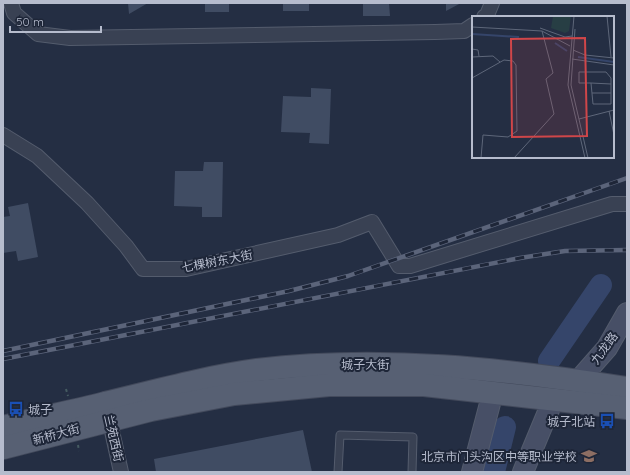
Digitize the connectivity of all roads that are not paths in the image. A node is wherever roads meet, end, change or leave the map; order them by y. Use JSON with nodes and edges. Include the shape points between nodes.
{"nodes":[{"id":1,"x":11,"y":3,"type":"edge"},
{"id":2,"x":492,"y":3,"type":"edge"},
{"id":3,"x":485,"y":16,"type":"edge"},
{"id":4,"x":472,"y":26,"type":"edge"},
{"id":5,"x":3,"y":135,"type":"edge"},
{"id":6,"x":627,"y":204,"type":"edge"},
{"id":7,"x":627,"y":313,"type":"edge"},
{"id":8,"x":578,"y":381,"type":"junction"},
{"id":9,"x":627,"y":388,"type":"edge"},
{"id":10,"x":493,"y":392,"type":"junction"},
{"id":11,"x":553,"y":400,"type":"junction"},
{"id":12,"x":627,"y":408,"type":"edge"},
{"id":13,"x":108,"y":412,"type":"junction"},
{"id":14,"x":3,"y":427,"type":"edge"},
{"id":15,"x":3,"y":448,"type":"edge"},
{"id":16,"x":121,"y":472,"type":"edge"},
{"id":17,"x":338,"y":472,"type":"edge"},
{"id":18,"x":412,"y":472,"type":"edge"},
{"id":19,"x":472,"y":472,"type":"edge"},
{"id":20,"x":523,"y":472,"type":"edge"}],
"edges":[{"from":1,"to":4,"type":"street","via":[[14,14],[38,34],[70,38],[442,32],[464,31]]},
{"from":2,"to":3,"type":"street"},
{"from":5,"to":6,"type":"street","name":"七棵树东大街","via":[[37,156],[87,203],[143,269],[186,269],[338,235],[372,222],[399,266],[410,266],[612,204]]},
{"from":7,"to":8,"type":"street","name":"九龙路","via":[[606,348]]},
{"from":8,"to":9,"type":"main road","name":"城子大街"},
{"from":8,"to":13,"type":"main road","name":"城子大街","via":[[425,364],[329,364],[256,370],[154,390]]},
{"from":10,"to":11,"type":"main road","name":"城子大街"},
{"from":10,"to":13,"type":"main road","name":"城子大街","via":[[424,386],[329,385],[234,394]]},
{"from":10,"to":19,"type":"street"},
{"from":11,"to":12,"type":"main road","name":"城子大街"},
{"from":11,"to":20,"type":"street"},
{"from":13,"to":14,"type":"main road","name":"新桥大街"},
{"from":13,"to":15,"type":"main road","name":"新桥大街"},
{"from":13,"to":16,"type":"street","name":"兰苑西街"},
{"from":17,"to":18,"type":"lane","via":[[340,435],[413,437]]}]}
